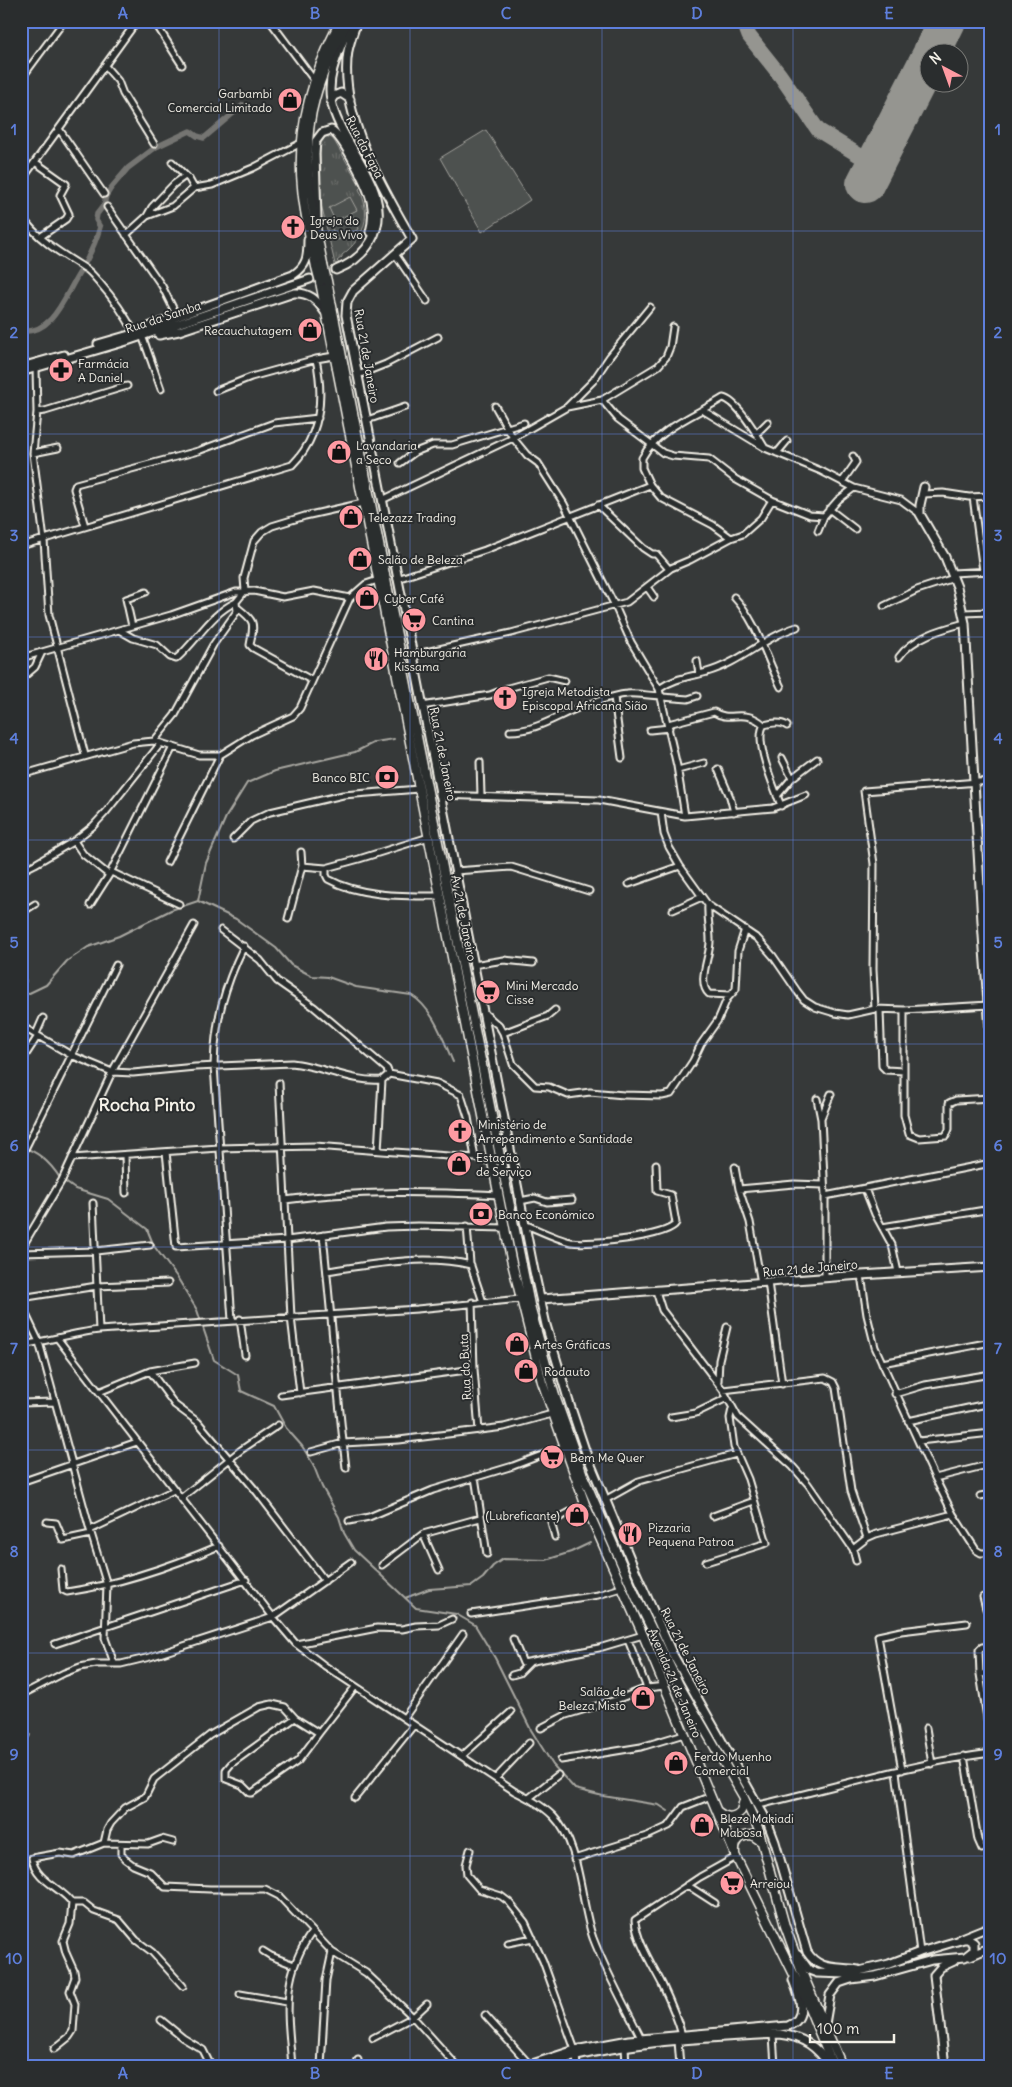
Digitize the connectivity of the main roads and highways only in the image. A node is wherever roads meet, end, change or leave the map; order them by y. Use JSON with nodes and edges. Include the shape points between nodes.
{"nodes":[{"id":1,"x":340,"y":21,"type":"edge"},
{"id":2,"x":349,"y":21,"type":"edge"},
{"id":3,"x":320,"y":266,"type":"junction"},
{"id":4,"x":323,"y":282,"type":"junction"},
{"id":5,"x":418,"y":739,"type":"joint"},
{"id":6,"x":521,"y":1299,"type":"joint"},
{"id":7,"x":531,"y":1310,"type":"joint"},
{"id":8,"x":744,"y":1798,"type":"junction"},
{"id":9,"x":717,"y":1812,"type":"junction"},
{"id":10,"x":762,"y":1844,"type":"junction"},
{"id":11,"x":736,"y":1855,"type":"junction"},
{"id":12,"x":831,"y":2066,"type":"edge"},
{"id":13,"x":842,"y":2066,"type":"edge"}],
"edges":[{"from":1,"to":3,"type":"main road","via":[[314,80],[301,143],[302,188]]},
{"from":2,"to":3,"type":"main road","name":"Rua 21 de Janeiro","via":[[321,79],[310,123],[308,172]]},
{"from":3,"to":4,"type":"main road","name":"Rua 21 de Janeiro","bridge":true},
{"from":4,"to":5,"type":"main road","name":"Rua 21 de Janeiro"},
{"from":4,"to":6,"type":"main road","name":"Rua 21 de Janeiro","via":[[334,356]]},
{"from":5,"to":7,"type":"main road","name":"Av 21 de Janeiro"},
{"from":6,"to":9,"type":"main road","name":"Avenida 21 de Janeiro","via":[[563,1447]]},
{"from":7,"to":8,"type":"main road","name":"Avenida 21 de Janeiro","via":[[555,1396],[602,1521],[658,1645]]},
{"from":8,"to":9,"type":"main road","via":[[744,1807],[738,1815],[730,1818]]},
{"from":8,"to":10,"type":"main road","name":"Avenida 21 de Janeiro"},
{"from":9,"to":11,"type":"main road","name":"Avenida 21 de Janeiro"},
{"from":10,"to":11,"type":"main road","via":[[752,1835],[742,1837],[736,1844]]},
{"from":10,"to":13,"type":"main road","name":"Avenida 21 de Janeiro","via":[[789,1938]]},
{"from":11,"to":12,"type":"main road","name":"Avenida 21 de Janeiro","via":[[803,1993]]}]}
